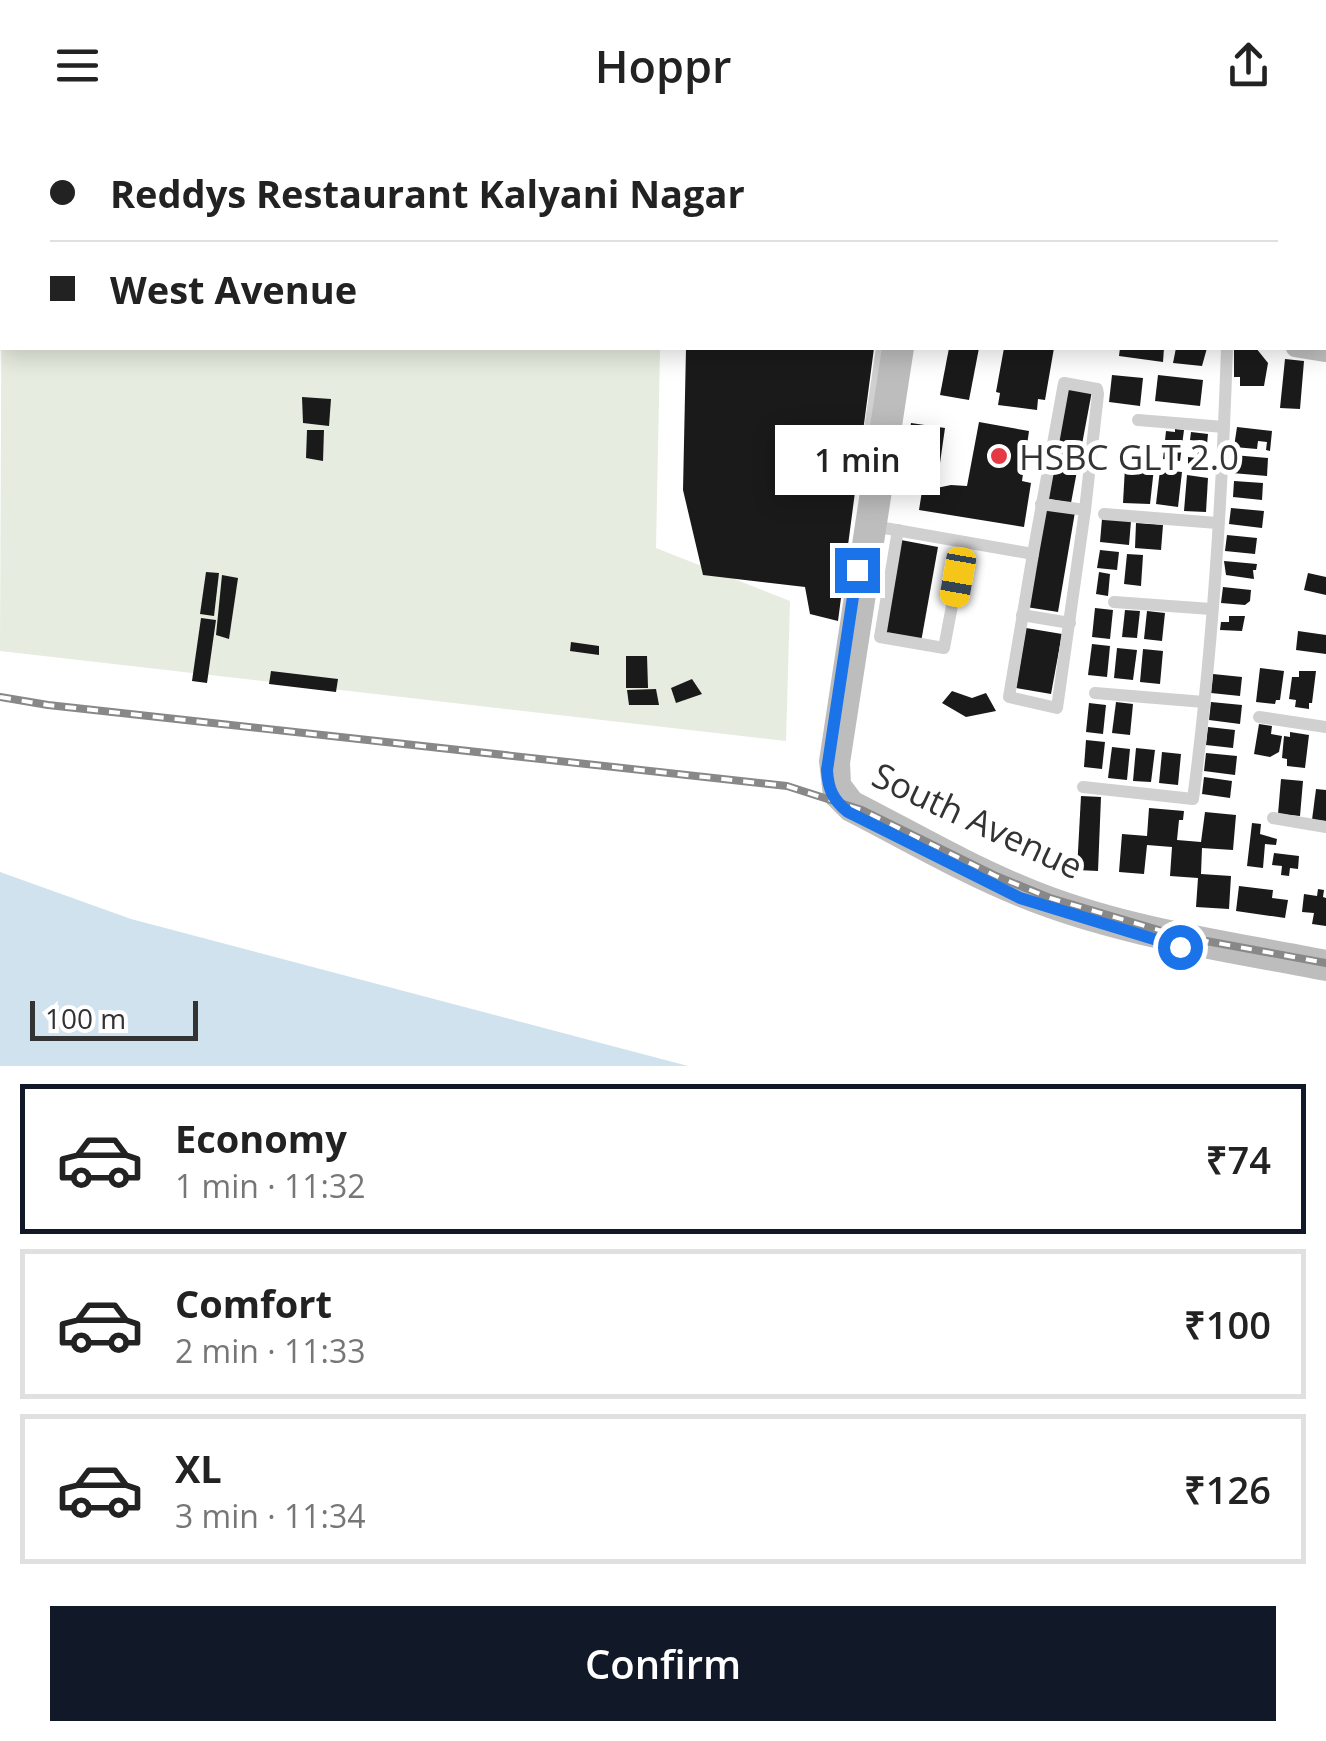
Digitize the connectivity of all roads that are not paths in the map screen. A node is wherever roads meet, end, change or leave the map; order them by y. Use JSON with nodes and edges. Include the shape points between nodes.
{"nodes":[{"id":1,"x":882,"y":350,"type":"edge"},
{"id":2,"x":892,"y":350,"type":"edge"},
{"id":3,"x":905,"y":350,"type":"edge"},
{"id":4,"x":1226,"y":350,"type":"edge"},
{"id":5,"x":1138,"y":420,"type":"dead end"},
{"id":6,"x":1224,"y":427,"type":"junction"},
{"id":7,"x":862,"y":454,"type":"dead end"},
{"id":8,"x":1042,"y":504,"type":"junction"},
{"id":9,"x":1085,"y":510,"type":"junction"},
{"id":10,"x":1104,"y":514,"type":"dead end"},
{"id":11,"x":1217,"y":524,"type":"junction"},
{"id":12,"x":871,"y":526,"type":"junction"},
{"id":13,"x":898,"y":530,"type":"junction"},
{"id":14,"x":964,"y":542,"type":"junction"},
{"id":15,"x":1033,"y":554,"type":"junction"},
{"id":16,"x":1114,"y":602,"type":"dead end"},
{"id":17,"x":1211,"y":609,"type":"junction"},
{"id":18,"x":1022,"y":615,"type":"junction"},
{"id":19,"x":1070,"y":623,"type":"junction"},
{"id":20,"x":1095,"y":693,"type":"dead end"},
{"id":21,"x":1204,"y":702,"type":"junction"},
{"id":22,"x":1259,"y":717,"type":"dead end"},
{"id":23,"x":1326,"y":727,"type":"edge"},
{"id":24,"x":836,"y":786,"type":"junction"},
{"id":25,"x":1082,"y":788,"type":"dead end"},
{"id":26,"x":1273,"y":818,"type":"dead end"},
{"id":27,"x":1326,"y":828,"type":"edge"},
{"id":28,"x":1326,"y":959,"type":"edge"},
{"id":29,"x":1326,"y":972,"type":"edge"}],
"edges":[{"from":1,"to":7,"type":"street"},
{"from":2,"to":12,"type":"main road"},
{"from":3,"to":12,"type":"main road"},
{"from":4,"to":6,"type":"street"},
{"from":5,"to":6,"type":"street"},
{"from":6,"to":11,"type":"street"},
{"from":8,"to":9,"type":"street"},
{"from":8,"to":9,"type":"street","via":[[1064,384],[1098,394]]},
{"from":8,"to":15,"type":"street"},
{"from":9,"to":19,"type":"street"},
{"from":10,"to":11,"type":"street"},
{"from":11,"to":17,"type":"street"},
{"from":12,"to":13,"type":"street"},
{"from":12,"to":24,"type":"main road"},
{"from":13,"to":14,"type":"street"},
{"from":13,"to":14,"type":"street","via":[[880,637],[944,648]]},
{"from":14,"to":15,"type":"street"},
{"from":15,"to":18,"type":"street"},
{"from":16,"to":17,"type":"street"},
{"from":17,"to":21,"type":"street"},
{"from":18,"to":19,"type":"street"},
{"from":18,"to":19,"type":"street","via":[[1008,698],[1058,708]]},
{"from":20,"to":21,"type":"street"},
{"from":21,"to":25,"type":"street","via":[[1192,799]]},
{"from":22,"to":23,"type":"street"},
{"from":24,"to":28,"type":"main road","name":"South Avenue","via":[[1014,881],[1062,899],[1184,934]]},
{"from":24,"to":29,"type":"main road","name":"South Avenue","via":[[838,804],[848,812],[1020,898],[1180,947]]},
{"from":26,"to":27,"type":"street"}]}
